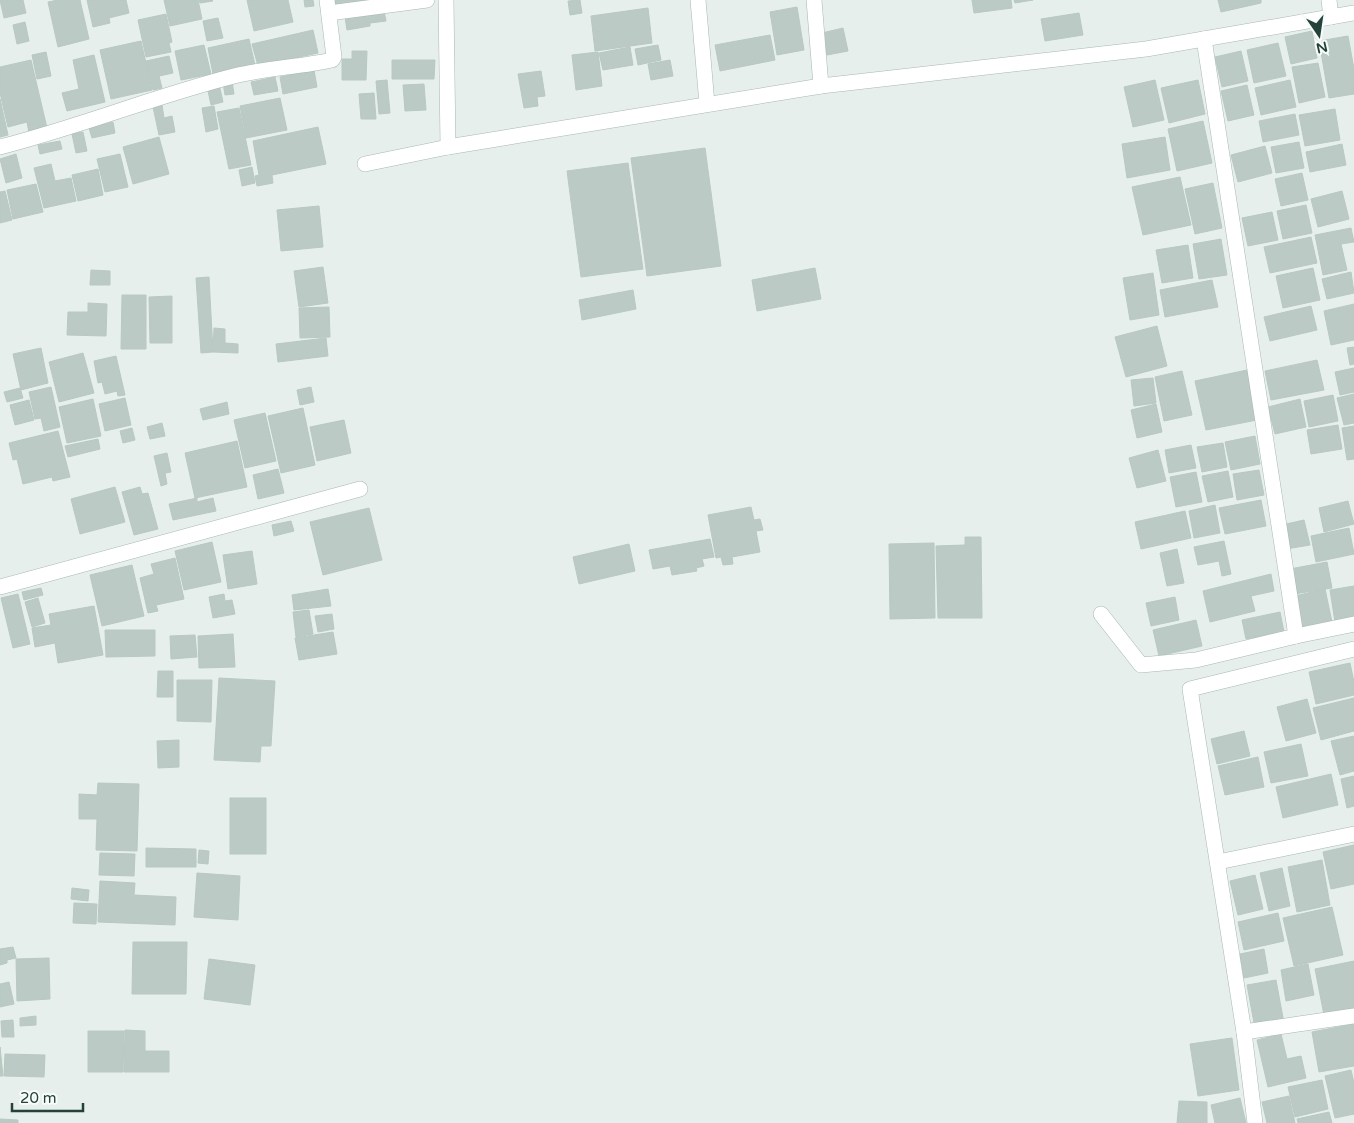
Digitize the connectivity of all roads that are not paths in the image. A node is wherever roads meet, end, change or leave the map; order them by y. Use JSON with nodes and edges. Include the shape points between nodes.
{"nodes":[{"id":1,"x":427,"y":0,"type":"edge"},
{"id":2,"x":446,"y":0,"type":"edge"},
{"id":3,"x":698,"y":0,"type":"edge"},
{"id":4,"x":814,"y":0,"type":"edge"},
{"id":5,"x":1329,"y":0,"type":"edge"},
{"id":6,"x":328,"y":6,"type":"edge"},
{"id":7,"x":1354,"y":13,"type":"edge"},
{"id":8,"x":1331,"y":18,"type":"junction"},
{"id":9,"x":1204,"y":39,"type":"junction"},
{"id":10,"x":822,"y":86,"type":"junction"},
{"id":11,"x":707,"y":104,"type":"junction"},
{"id":12,"x":0,"y":147,"type":"edge"},
{"id":13,"x":448,"y":147,"type":"junction"},
{"id":14,"x":365,"y":164,"type":"dead end"},
{"id":15,"x":360,"y":489,"type":"dead end"},
{"id":16,"x":0,"y":587,"type":"edge"},
{"id":17,"x":1101,"y":614,"type":"dead end"},
{"id":18,"x":1354,"y":624,"type":"edge"},
{"id":19,"x":1296,"y":636,"type":"junction"},
{"id":20,"x":1354,"y":649,"type":"edge"},
{"id":21,"x":1354,"y":834,"type":"edge"},
{"id":22,"x":1218,"y":862,"type":"junction"},
{"id":23,"x":1354,"y":1016,"type":"edge"},
{"id":24,"x":1244,"y":1032,"type":"junction"},
{"id":25,"x":1255,"y":1123,"type":"edge"}],
"edges":[{"from":1,"to":6,"type":"street"},
{"from":2,"to":13,"type":"street"},
{"from":3,"to":11,"type":"street"},
{"from":4,"to":10,"type":"street"},
{"from":5,"to":8,"type":"street"},
{"from":6,"to":12,"type":"street","via":[[332,60],[237,75]]},
{"from":7,"to":8,"type":"street"},
{"from":8,"to":9,"type":"street"},
{"from":9,"to":10,"type":"street","via":[[1146,49]]},
{"from":9,"to":19,"type":"street"},
{"from":10,"to":11,"type":"street"},
{"from":11,"to":13,"type":"street"},
{"from":13,"to":14,"type":"street"},
{"from":15,"to":16,"type":"street"},
{"from":17,"to":19,"type":"street","via":[[1140,665],[1196,660]]},
{"from":18,"to":19,"type":"street"},
{"from":20,"to":22,"type":"street","via":[[1190,689]]},
{"from":21,"to":22,"type":"street"},
{"from":22,"to":24,"type":"street"},
{"from":23,"to":24,"type":"street"},
{"from":24,"to":25,"type":"street"}]}
